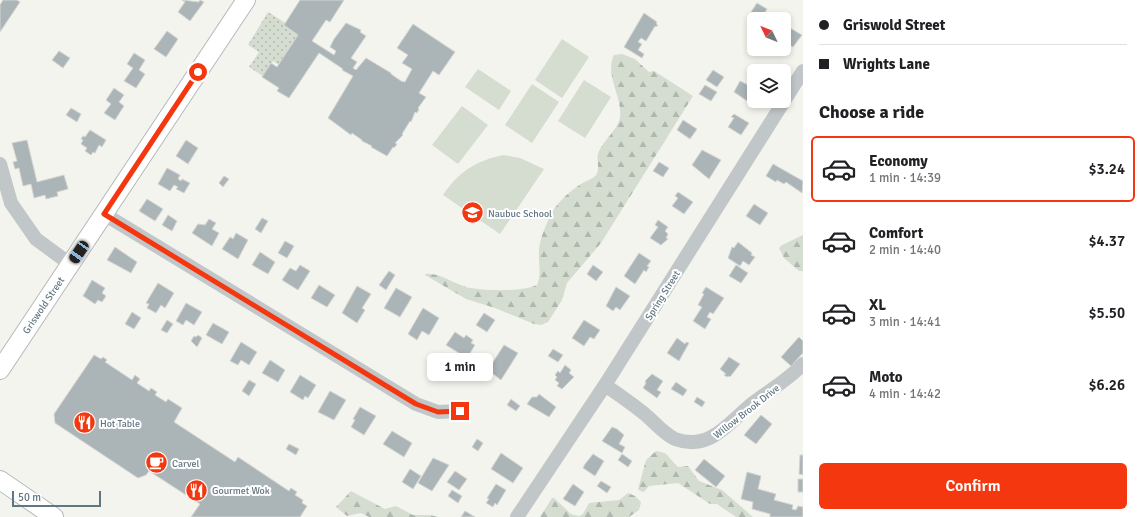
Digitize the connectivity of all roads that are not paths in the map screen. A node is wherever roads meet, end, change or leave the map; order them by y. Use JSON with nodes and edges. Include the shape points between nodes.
{"nodes":[{"id":1,"x":246,"y":0,"type":"edge"},
{"id":2,"x":803,"y":71,"type":"edge"},
{"id":3,"x":0,"y":164,"type":"edge"},
{"id":4,"x":104,"y":214,"type":"junction"},
{"id":5,"x":70,"y":264,"type":"junction"},
{"id":6,"x":803,"y":364,"type":"edge"},
{"id":7,"x":0,"y":370,"type":"edge"},
{"id":8,"x":605,"y":386,"type":"junction"},
{"id":9,"x":460,"y":411,"type":"dead end"},
{"id":10,"x":0,"y":480,"type":"edge"},
{"id":11,"x":54,"y":517,"type":"edge"},
{"id":12,"x":517,"y":517,"type":"edge"}],
"edges":[{"from":1,"to":4,"type":"main road","name":"Griswold Street"},
{"from":2,"to":8,"type":"street","name":"Spring Street"},
{"from":3,"to":5,"type":"street","via":[[11,202],[36,239]]},
{"from":4,"to":5,"type":"main road","name":"Griswold Street"},
{"from":4,"to":9,"type":"street","via":[[416,404],[438,412]]},
{"from":5,"to":7,"type":"main road","name":"Griswold Street"},
{"from":6,"to":8,"type":"street","name":"Willow Brook Drive","via":[[720,433],[695,442],[682,441],[667,434],[641,411]]},
{"from":8,"to":12,"type":"street","name":"Spring Street"},
{"from":10,"to":11,"type":"main road"}]}
